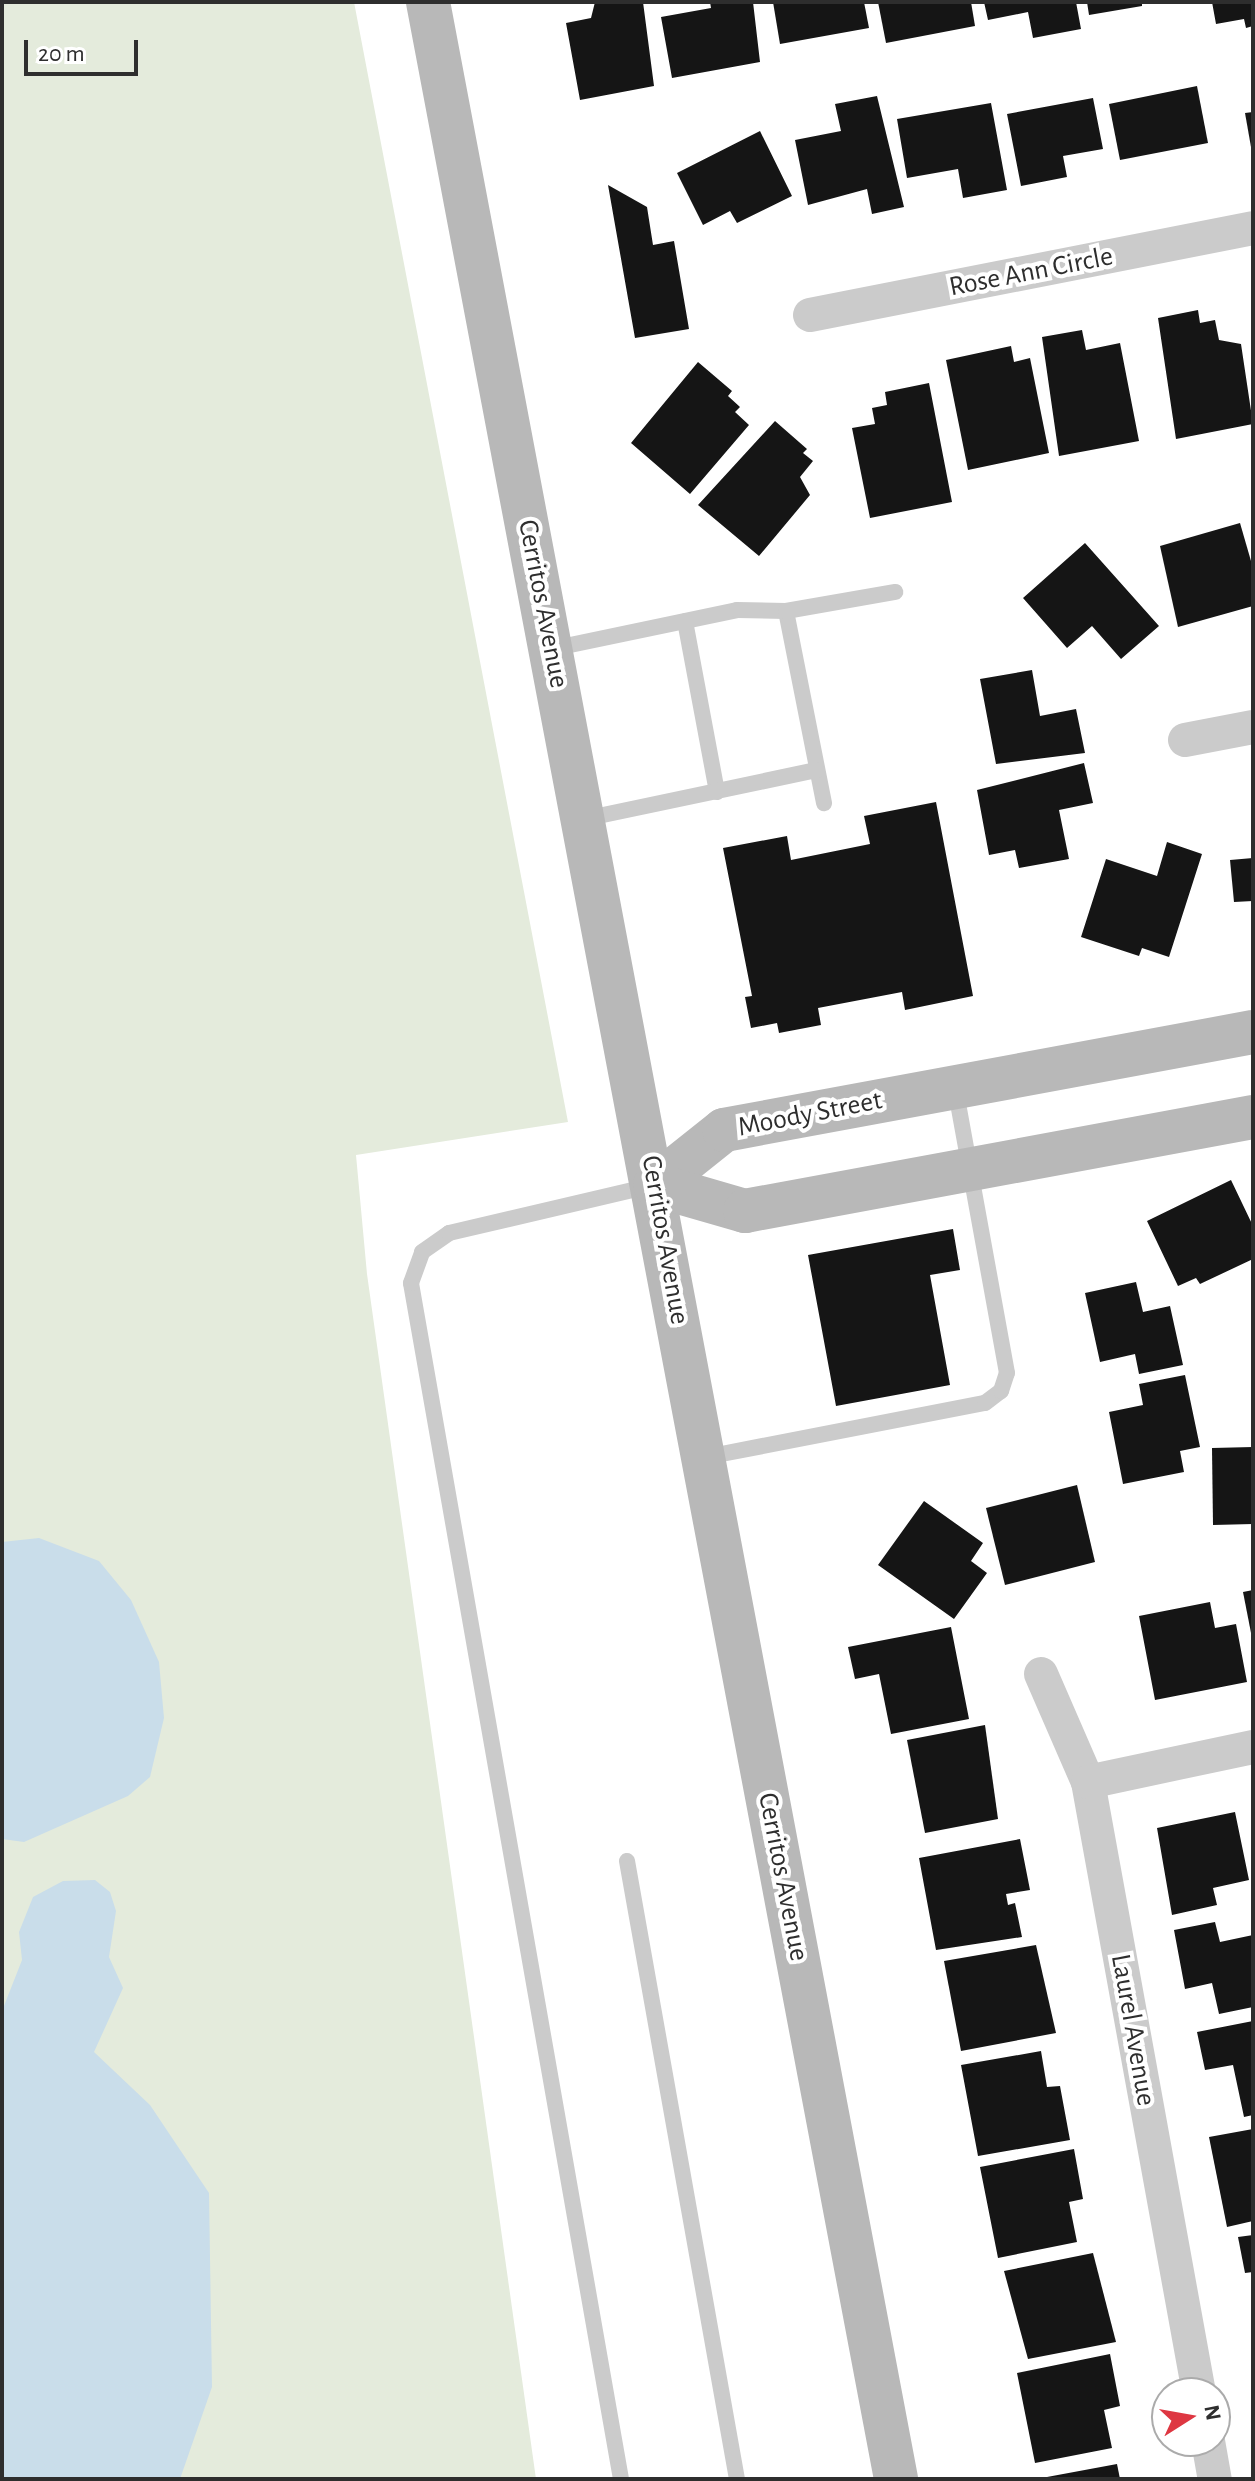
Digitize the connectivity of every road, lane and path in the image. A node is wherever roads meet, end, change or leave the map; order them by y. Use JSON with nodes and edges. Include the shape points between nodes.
{"nodes":[{"id":1,"x":428,"y":2,"type":"edge"},
{"id":2,"x":1253,"y":228,"type":"edge"},
{"id":3,"x":810,"y":315,"type":"dead end"},
{"id":4,"x":895,"y":592,"type":"dead end"},
{"id":5,"x":786,"y":611,"type":"junction"},
{"id":6,"x":685,"y":621,"type":"junction"},
{"id":7,"x":551,"y":649,"type":"junction"},
{"id":8,"x":1253,"y":727,"type":"edge"},
{"id":9,"x":1185,"y":740,"type":"dead end"},
{"id":10,"x":817,"y":770,"type":"junction"},
{"id":11,"x":717,"y":792,"type":"junction"},
{"id":12,"x":824,"y":803,"type":"dead end"},
{"id":13,"x":583,"y":819,"type":"junction"},
{"id":14,"x":1253,"y":1032,"type":"edge"},
{"id":15,"x":955,"y":1086,"type":"junction"},
{"id":16,"x":1253,"y":1117,"type":"edge"},
{"id":17,"x":971,"y":1169,"type":"junction"},
{"id":18,"x":655,"y":1185,"type":"junction"},
{"id":19,"x":705,"y":1457,"type":"junction"},
{"id":20,"x":1041,"y":1674,"type":"dead end"},
{"id":21,"x":1253,"y":1747,"type":"edge"},
{"id":22,"x":1088,"y":1782,"type":"junction"},
{"id":23,"x":627,"y":1861,"type":"dead end"},
{"id":24,"x":1196,"y":2377,"type":"edge"},
{"id":25,"x":1211,"y":2457,"type":"edge"},
{"id":26,"x":621,"y":2479,"type":"edge"},
{"id":27,"x":737,"y":2479,"type":"edge"},
{"id":28,"x":896,"y":2479,"type":"edge"},
{"id":29,"x":1215,"y":2479,"type":"edge"}],
"edges":[{"from":1,"to":7,"type":"main road","name":"Cerritos Avenue"},
{"from":2,"to":3,"type":"street","name":"Rose Ann Circle"},
{"from":4,"to":5,"type":"lane"},
{"from":5,"to":6,"type":"lane","via":[[737,610]]},
{"from":5,"to":10,"type":"lane"},
{"from":6,"to":7,"type":"lane"},
{"from":6,"to":11,"type":"lane"},
{"from":7,"to":13,"type":"main road","name":"Cerritos Avenue"},
{"from":8,"to":9,"type":"street"},
{"from":10,"to":11,"type":"lane"},
{"from":10,"to":12,"type":"lane"},
{"from":11,"to":13,"type":"lane"},
{"from":13,"to":18,"type":"main road","name":"Cerritos Avenue"},
{"from":14,"to":15,"type":"main road","name":"Moody Street"},
{"from":15,"to":17,"type":"lane"},
{"from":15,"to":18,"type":"main road","name":"Moody Street","via":[[724,1130]]},
{"from":16,"to":17,"type":"main road"},
{"from":17,"to":18,"type":"main road","via":[[745,1211]]},
{"from":17,"to":19,"type":"lane","via":[[1007,1373],[1001,1391],[985,1403]]},
{"from":18,"to":19,"type":"main road","name":"Cerritos Avenue"},
{"from":18,"to":26,"type":"lane","via":[[449,1233],[422,1252],[411,1283]]},
{"from":19,"to":28,"type":"main road","name":"Cerritos Avenue"},
{"from":20,"to":22,"type":"street","name":"Laurel Avenue"},
{"from":21,"to":22,"type":"street"},
{"from":22,"to":24,"type":"street","name":"Laurel Avenue"},
{"from":23,"to":27,"type":"lane"},
{"from":25,"to":29,"type":"street"}]}
